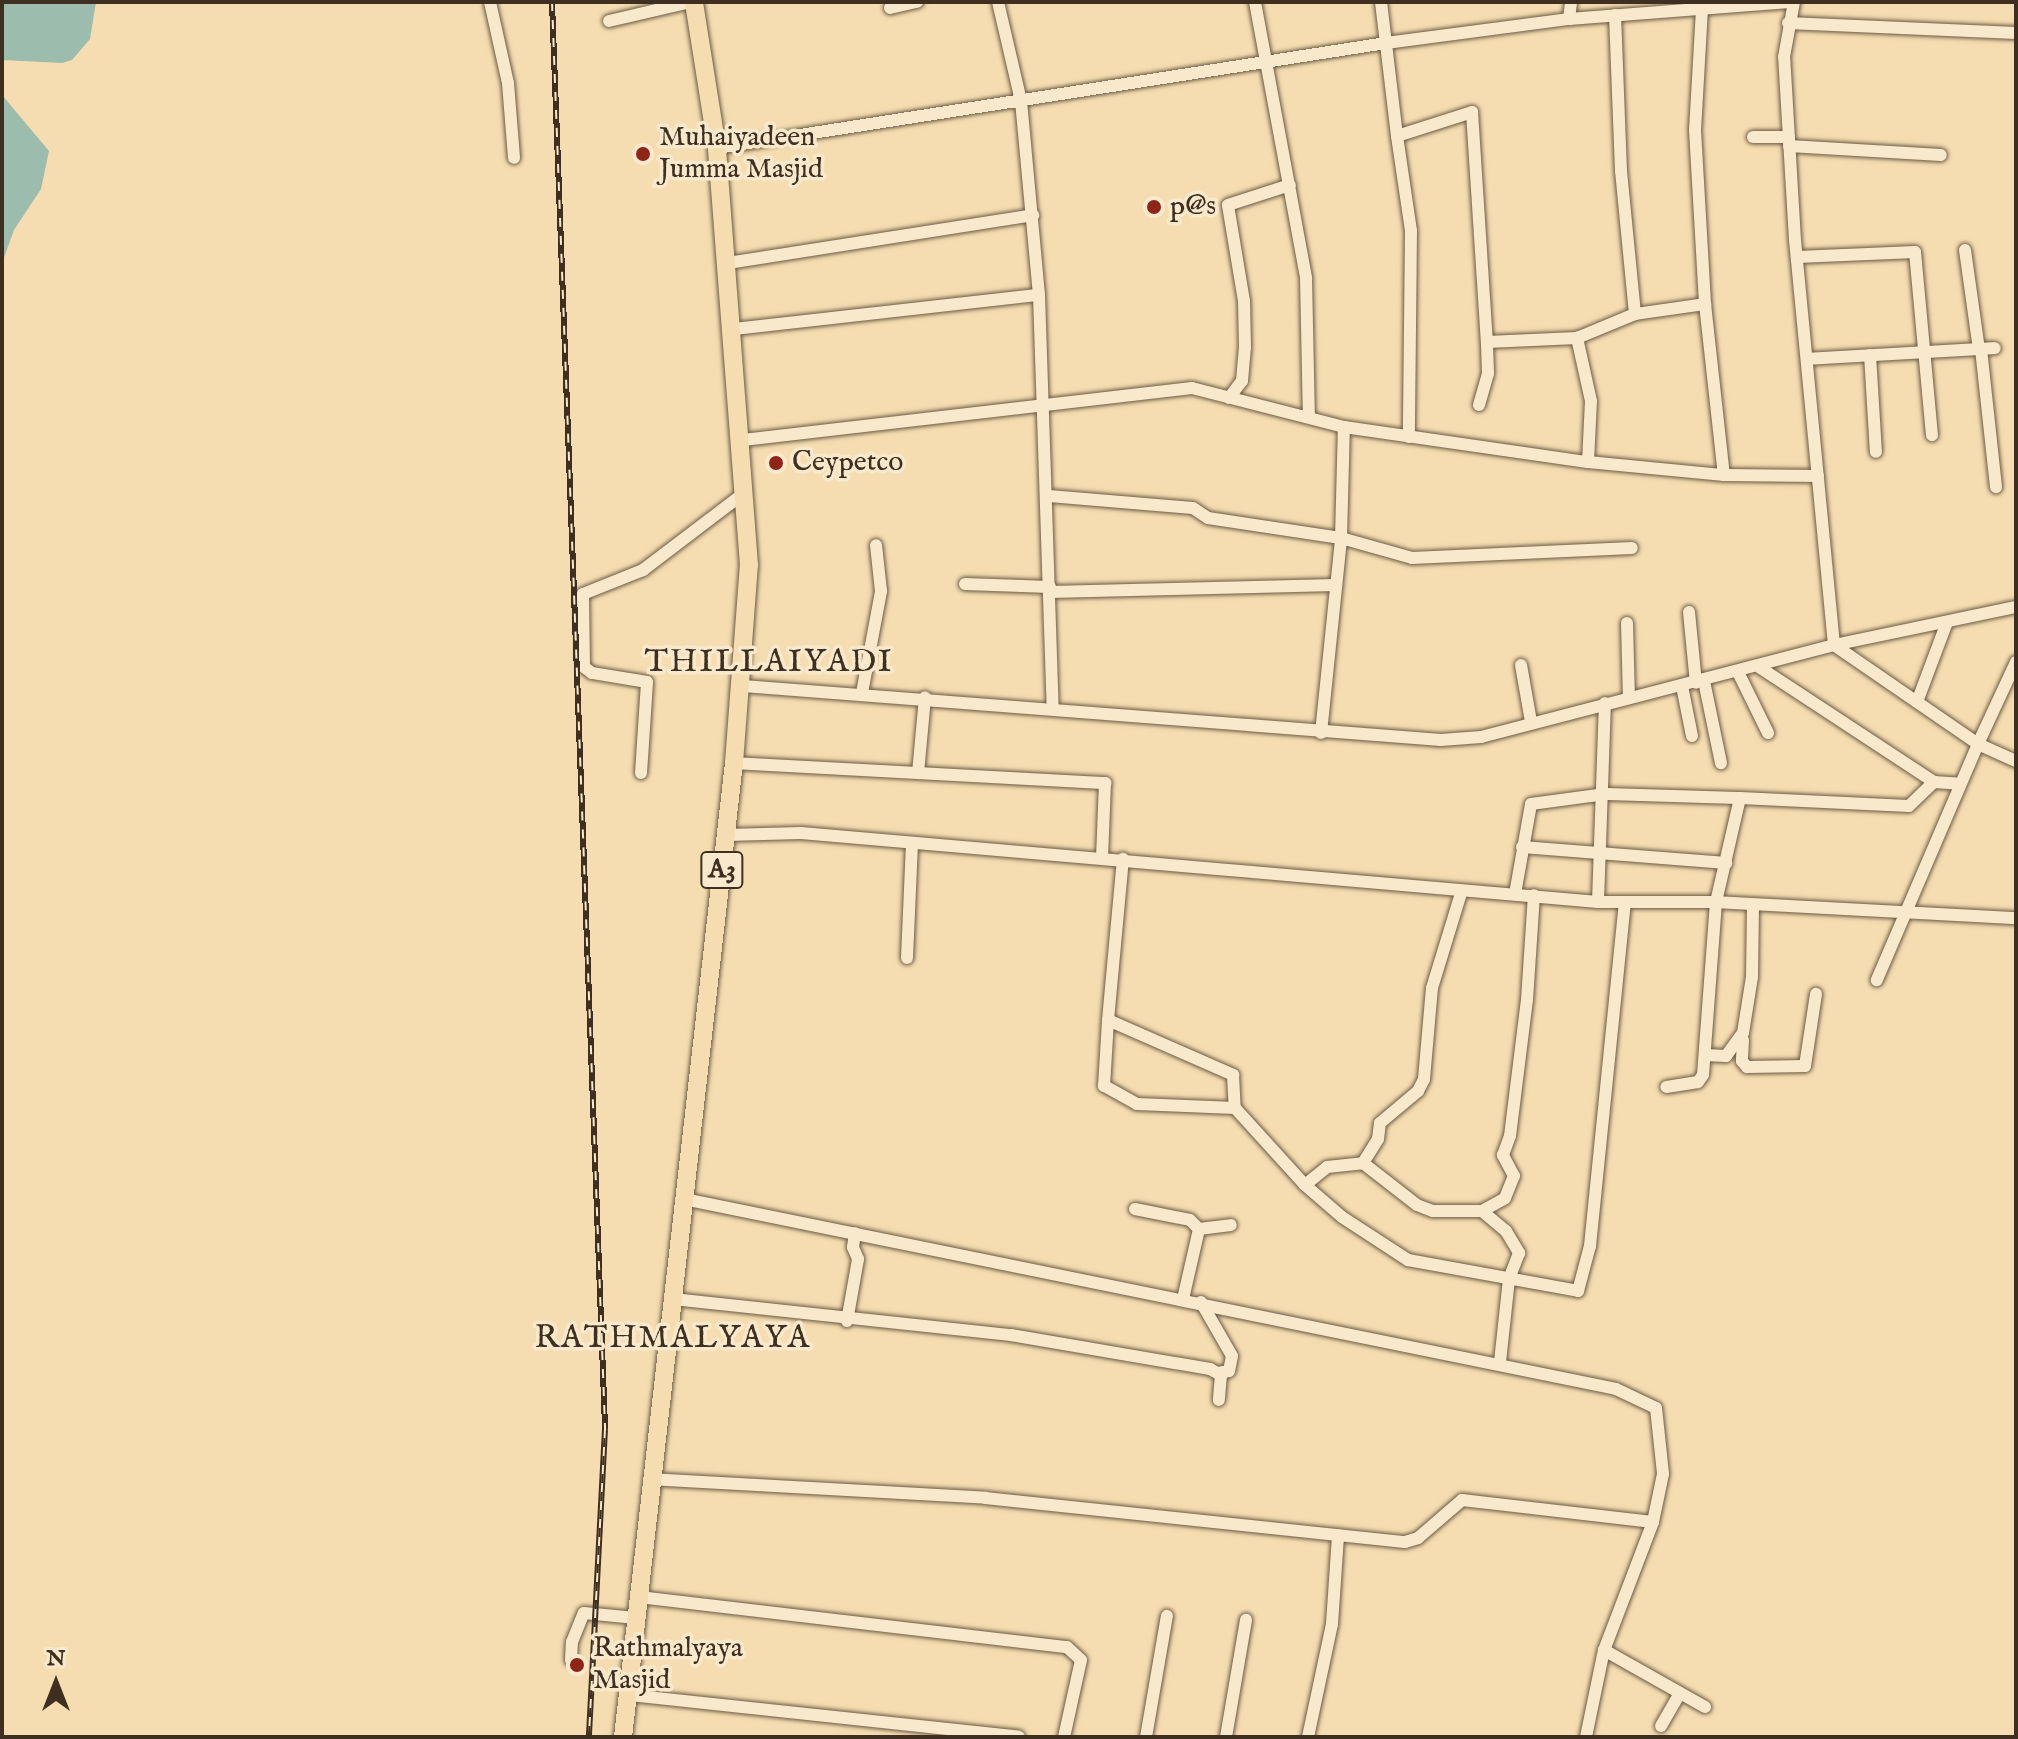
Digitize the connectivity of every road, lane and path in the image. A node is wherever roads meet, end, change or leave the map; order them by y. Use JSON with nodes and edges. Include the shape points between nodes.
{"nodes":[{"id":1,"x":490,"y":2,"type":"edge"},
{"id":2,"x":692,"y":2,"type":"edge"},
{"id":3,"x":917,"y":2,"type":"edge"},
{"id":4,"x":998,"y":2,"type":"edge"},
{"id":5,"x":1255,"y":2,"type":"edge"},
{"id":6,"x":1381,"y":2,"type":"edge"},
{"id":7,"x":1571,"y":2,"type":"edge"},
{"id":8,"x":1792,"y":2,"type":"edge"},
{"id":9,"x":1671,"y":7,"type":"edge"},
{"id":10,"x":890,"y":8,"type":"dead end"},
{"id":11,"x":1702,"y":9,"type":"junction"},
{"id":12,"x":1615,"y":15,"type":"junction"},
{"id":13,"x":1569,"y":19,"type":"junction"},
{"id":14,"x":609,"y":21,"type":"dead end"},
{"id":15,"x":1788,"y":23,"type":"junction"},
{"id":16,"x":2016,"y":33,"type":"edge"},
{"id":17,"x":1386,"y":43,"type":"junction"},
{"id":18,"x":1266,"y":63,"type":"junction"},
{"id":19,"x":1021,"y":101,"type":"junction"},
{"id":20,"x":860,"y":125,"type":"dead end"},
{"id":21,"x":1397,"y":136,"type":"junction"},
{"id":22,"x":1753,"y":137,"type":"dead end"},
{"id":23,"x":1789,"y":141,"type":"junction"},
{"id":24,"x":717,"y":148,"type":"junction"},
{"id":25,"x":1941,"y":155,"type":"dead end"},
{"id":26,"x":514,"y":158,"type":"dead end"},
{"id":27,"x":1290,"y":185,"type":"junction"},
{"id":28,"x":1033,"y":215,"type":"junction"},
{"id":29,"x":1965,"y":250,"type":"dead end"},
{"id":30,"x":1797,"y":257,"type":"junction"},
{"id":31,"x":728,"y":263,"type":"junction"},
{"id":32,"x":1039,"y":295,"type":"junction"},
{"id":33,"x":1705,"y":304,"type":"junction"},
{"id":34,"x":1635,"y":314,"type":"junction"},
{"id":35,"x":734,"y":329,"type":"junction"},
{"id":36,"x":1577,"y":338,"type":"junction"},
{"id":37,"x":1487,"y":342,"type":"junction"},
{"id":38,"x":1985,"y":349,"type":"junction"},
{"id":39,"x":1925,"y":352,"type":"junction"},
{"id":40,"x":1870,"y":355,"type":"junction"},
{"id":41,"x":1807,"y":359,"type":"junction"},
{"id":42,"x":1229,"y":398,"type":"junction"},
{"id":43,"x":1479,"y":405,"type":"dead end"},
{"id":44,"x":1043,"y":406,"type":"junction"},
{"id":45,"x":1309,"y":417,"type":"junction"},
{"id":46,"x":1344,"y":427,"type":"junction"},
{"id":47,"x":1932,"y":435,"type":"dead end"},
{"id":48,"x":1409,"y":437,"type":"junction"},
{"id":49,"x":743,"y":440,"type":"junction"},
{"id":50,"x":1876,"y":452,"type":"dead end"},
{"id":51,"x":1588,"y":462,"type":"junction"},
{"id":52,"x":1724,"y":475,"type":"junction"},
{"id":53,"x":1818,"y":476,"type":"junction"},
{"id":54,"x":1996,"y":487,"type":"dead end"},
{"id":55,"x":744,"y":493,"type":"junction"},
{"id":56,"x":1049,"y":496,"type":"junction"},
{"id":57,"x":1341,"y":538,"type":"junction"},
{"id":58,"x":876,"y":545,"type":"dead end"},
{"id":59,"x":1632,"y":548,"type":"dead end"},
{"id":60,"x":965,"y":584,"type":"dead end"},
{"id":61,"x":1336,"y":585,"type":"junction"},
{"id":62,"x":1050,"y":589,"type":"junction"},
{"id":63,"x":2016,"y":607,"type":"edge"},
{"id":64,"x":1689,"y":612,"type":"dead end"},
{"id":65,"x":1947,"y":622,"type":"junction"},
{"id":66,"x":1627,"y":623,"type":"dead end"},
{"id":67,"x":1834,"y":645,"type":"junction"},
{"id":68,"x":2016,"y":662,"type":"edge"},
{"id":69,"x":1521,"y":665,"type":"dead end"},
{"id":70,"x":1759,"y":667,"type":"junction"},
{"id":71,"x":1738,"y":672,"type":"junction"},
{"id":72,"x":1700,"y":682,"type":"junction"},
{"id":73,"x":743,"y":686,"type":"junction"},
{"id":74,"x":1682,"y":686,"type":"junction"},
{"id":75,"x":862,"y":693,"type":"junction"},
{"id":76,"x":925,"y":697,"type":"junction"},
{"id":77,"x":1629,"y":698,"type":"junction"},
{"id":78,"x":1917,"y":702,"type":"junction"},
{"id":79,"x":1605,"y":703,"type":"junction"},
{"id":80,"x":1053,"y":709,"type":"junction"},
{"id":81,"x":1531,"y":722,"type":"junction"},
{"id":82,"x":1321,"y":733,"type":"junction"},
{"id":83,"x":1768,"y":733,"type":"dead end"},
{"id":84,"x":1692,"y":736,"type":"dead end"},
{"id":85,"x":1978,"y":744,"type":"junction"},
{"id":86,"x":2016,"y":761,"type":"edge"},
{"id":87,"x":734,"y":763,"type":"junction"},
{"id":88,"x":1721,"y":763,"type":"dead end"},
{"id":89,"x":641,"y":773,"type":"dead end"},
{"id":90,"x":918,"y":773,"type":"junction"},
{"id":91,"x":1934,"y":782,"type":"junction"},
{"id":92,"x":1960,"y":784,"type":"junction"},
{"id":93,"x":1605,"y":794,"type":"junction"},
{"id":94,"x":1740,"y":798,"type":"junction"},
{"id":95,"x":726,"y":835,"type":"junction"},
{"id":96,"x":912,"y":843,"type":"junction"},
{"id":97,"x":1522,"y":847,"type":"junction"},
{"id":98,"x":1600,"y":851,"type":"junction"},
{"id":99,"x":1102,"y":857,"type":"junction"},
{"id":100,"x":1123,"y":859,"type":"junction"},
{"id":101,"x":1726,"y":863,"type":"junction"},
{"id":102,"x":1462,"y":890,"type":"junction"},
{"id":103,"x":1515,"y":894,"type":"junction"},
{"id":104,"x":1534,"y":895,"type":"junction"},
{"id":105,"x":1598,"y":902,"type":"junction"},
{"id":106,"x":1716,"y":902,"type":"junction"},
{"id":107,"x":1625,"y":903,"type":"junction"},
{"id":108,"x":1753,"y":906,"type":"junction"},
{"id":109,"x":1908,"y":912,"type":"junction"},
{"id":110,"x":2016,"y":918,"type":"edge"},
{"id":111,"x":907,"y":958,"type":"dead end"},
{"id":112,"x":1877,"y":980,"type":"dead end"},
{"id":113,"x":1816,"y":994,"type":"dead end"},
{"id":114,"x":1108,"y":1020,"type":"junction"},
{"id":115,"x":1743,"y":1033,"type":"junction"},
{"id":116,"x":1705,"y":1055,"type":"junction"},
{"id":117,"x":1666,"y":1087,"type":"dead end"},
{"id":118,"x":1235,"y":1108,"type":"junction"},
{"id":119,"x":1363,"y":1163,"type":"junction"},
{"id":120,"x":1305,"y":1185,"type":"junction"},
{"id":121,"x":684,"y":1199,"type":"junction"},
{"id":122,"x":1135,"y":1209,"type":"dead end"},
{"id":123,"x":1482,"y":1211,"type":"junction"},
{"id":124,"x":1231,"y":1225,"type":"dead end"},
{"id":125,"x":1199,"y":1229,"type":"junction"},
{"id":126,"x":855,"y":1233,"type":"junction"},
{"id":127,"x":1509,"y":1279,"type":"junction"},
{"id":128,"x":673,"y":1299,"type":"junction"},
{"id":129,"x":1183,"y":1299,"type":"junction"},
{"id":130,"x":1201,"y":1302,"type":"junction"},
{"id":131,"x":847,"y":1321,"type":"junction"},
{"id":132,"x":1500,"y":1362,"type":"junction"},
{"id":133,"x":1218,"y":1373,"type":"junction"},
{"id":134,"x":1219,"y":1400,"type":"dead end"},
{"id":135,"x":650,"y":1479,"type":"junction"},
{"id":136,"x":1653,"y":1522,"type":"junction"},
{"id":137,"x":1338,"y":1535,"type":"junction"},
{"id":138,"x":639,"y":1597,"type":"junction"},
{"id":139,"x":1167,"y":1616,"type":"dead end"},
{"id":140,"x":636,"y":1618,"type":"junction"},
{"id":141,"x":1246,"y":1620,"type":"dead end"},
{"id":142,"x":1604,"y":1650,"type":"junction"},
{"id":143,"x":571,"y":1660,"type":"dead end"},
{"id":144,"x":1680,"y":1693,"type":"junction"},
{"id":145,"x":629,"y":1695,"type":"junction"},
{"id":146,"x":1705,"y":1707,"type":"dead end"},
{"id":147,"x":1661,"y":1726,"type":"dead end"},
{"id":148,"x":623,"y":1737,"type":"edge"},
{"id":149,"x":1019,"y":1737,"type":"edge"},
{"id":150,"x":1064,"y":1737,"type":"edge"},
{"id":151,"x":1136,"y":1737,"type":"edge"},
{"id":152,"x":1146,"y":1737,"type":"edge"},
{"id":153,"x":1155,"y":1737,"type":"edge"},
{"id":154,"x":1226,"y":1737,"type":"edge"},
{"id":155,"x":1308,"y":1737,"type":"edge"},
{"id":156,"x":1586,"y":1737,"type":"edge"}],
"edges":[{"from":1,"to":26,"type":"street","via":[[508,83]]},
{"from":2,"to":14,"type":"street"},
{"from":2,"to":24,"type":"highway","number":"A3"},
{"from":3,"to":10,"type":"street"},
{"from":4,"to":19,"type":"street"},
{"from":5,"to":18,"type":"street"},
{"from":6,"to":17,"type":"street"},
{"from":7,"to":13,"type":"street"},
{"from":8,"to":11,"type":"street"},
{"from":8,"to":15,"type":"street"},
{"from":9,"to":11,"type":"street"},
{"from":9,"to":12,"type":"street"},
{"from":11,"to":33,"type":"street","via":[[1695,130]]},
{"from":12,"to":13,"type":"street"},
{"from":12,"to":34,"type":"street","via":[[1621,171]]},
{"from":13,"to":17,"type":"street"},
{"from":15,"to":16,"type":"street"},
{"from":15,"to":23,"type":"street"},
{"from":17,"to":18,"type":"street"},
{"from":17,"to":21,"type":"street"},
{"from":18,"to":19,"type":"street"},
{"from":18,"to":27,"type":"street"},
{"from":19,"to":20,"type":"street"},
{"from":19,"to":24,"type":"street"},
{"from":19,"to":28,"type":"street"},
{"from":21,"to":37,"type":"street","via":[[1472,112]]},
{"from":21,"to":48,"type":"street","via":[[1411,231]]},
{"from":22,"to":23,"type":"street"},
{"from":23,"to":25,"type":"street"},
{"from":23,"to":30,"type":"street"},
{"from":24,"to":31,"type":"highway","number":"A3"},
{"from":27,"to":42,"type":"street","via":[[1228,205],[1243,289],[1245,348],[1242,381]]},
{"from":27,"to":45,"type":"street","via":[[1306,278]]},
{"from":28,"to":31,"type":"street"},
{"from":28,"to":32,"type":"street"},
{"from":29,"to":38,"type":"street"},
{"from":30,"to":39,"type":"street","via":[[1915,252]]},
{"from":30,"to":41,"type":"street"},
{"from":31,"to":35,"type":"highway","number":"A3"},
{"from":32,"to":35,"type":"street"},
{"from":32,"to":44,"type":"street"},
{"from":33,"to":34,"type":"street"},
{"from":33,"to":52,"type":"street"},
{"from":34,"to":36,"type":"street"},
{"from":35,"to":49,"type":"highway","number":"A3"},
{"from":36,"to":37,"type":"street"},
{"from":36,"to":51,"type":"street","via":[[1591,401]]},
{"from":37,"to":43,"type":"street","via":[[1488,373]]},
{"from":38,"to":39,"type":"street"},
{"from":38,"to":54,"type":"street"},
{"from":39,"to":40,"type":"street"},
{"from":39,"to":47,"type":"street"},
{"from":40,"to":41,"type":"street"},
{"from":40,"to":50,"type":"street"},
{"from":41,"to":53,"type":"street"},
{"from":42,"to":44,"type":"street","via":[[1192,388]]},
{"from":42,"to":45,"type":"street"},
{"from":44,"to":49,"type":"street"},
{"from":44,"to":56,"type":"street"},
{"from":45,"to":46,"type":"street"},
{"from":46,"to":48,"type":"street"},
{"from":46,"to":57,"type":"street"},
{"from":48,"to":51,"type":"street"},
{"from":49,"to":55,"type":"highway","number":"A3"},
{"from":51,"to":52,"type":"street"},
{"from":52,"to":53,"type":"street"},
{"from":53,"to":67,"type":"street"},
{"from":55,"to":73,"type":"highway","number":"A3","via":[[749,565]]},
{"from":55,"to":89,"type":"street","via":[[643,570],[583,594],[584,667],[647,682]]},
{"from":56,"to":57,"type":"street","via":[[1193,508],[1208,518]]},
{"from":56,"to":62,"type":"street"},
{"from":57,"to":59,"type":"street","via":[[1412,558]]},
{"from":57,"to":61,"type":"street"},
{"from":58,"to":75,"type":"street","via":[[881,591]]},
{"from":60,"to":62,"type":"street"},
{"from":61,"to":62,"type":"street"},
{"from":61,"to":82,"type":"street"},
{"from":62,"to":80,"type":"street"},
{"from":63,"to":65,"type":"street"},
{"from":64,"to":72,"type":"street"},
{"from":65,"to":67,"type":"street"},
{"from":65,"to":78,"type":"street"},
{"from":66,"to":77,"type":"street"},
{"from":67,"to":70,"type":"street"},
{"from":67,"to":78,"type":"street"},
{"from":68,"to":85,"type":"street"},
{"from":69,"to":81,"type":"street"},
{"from":70,"to":71,"type":"street"},
{"from":70,"to":91,"type":"street"},
{"from":71,"to":72,"type":"street"},
{"from":71,"to":83,"type":"street"},
{"from":72,"to":74,"type":"street"},
{"from":72,"to":88,"type":"street"},
{"from":73,"to":75,"type":"street"},
{"from":73,"to":87,"type":"highway","number":"A3"},
{"from":74,"to":77,"type":"street"},
{"from":74,"to":84,"type":"street"},
{"from":75,"to":76,"type":"street"},
{"from":76,"to":80,"type":"street"},
{"from":76,"to":90,"type":"street"},
{"from":77,"to":79,"type":"street"},
{"from":78,"to":85,"type":"street"},
{"from":79,"to":81,"type":"street"},
{"from":79,"to":93,"type":"street"},
{"from":80,"to":82,"type":"street"},
{"from":81,"to":82,"type":"street","via":[[1481,737],[1441,740]]},
{"from":85,"to":86,"type":"street"},
{"from":85,"to":92,"type":"street"},
{"from":87,"to":90,"type":"street"},
{"from":87,"to":95,"type":"highway","number":"A3"},
{"from":90,"to":99,"type":"street","via":[[1105,783]]},
{"from":91,"to":92,"type":"street"},
{"from":91,"to":94,"type":"street","via":[[1909,806]]},
{"from":92,"to":109,"type":"street"},
{"from":93,"to":94,"type":"street"},
{"from":93,"to":97,"type":"street","via":[[1531,804]]},
{"from":93,"to":98,"type":"street"},
{"from":94,"to":101,"type":"street"},
{"from":95,"to":96,"type":"street","via":[[801,833]]},
{"from":95,"to":121,"type":"highway","number":"A3"},
{"from":96,"to":99,"type":"street"},
{"from":96,"to":111,"type":"street"},
{"from":97,"to":98,"type":"street"},
{"from":97,"to":103,"type":"street"},
{"from":98,"to":101,"type":"street"},
{"from":98,"to":105,"type":"street"},
{"from":99,"to":100,"type":"street"},
{"from":100,"to":102,"type":"street"},
{"from":100,"to":114,"type":"street"},
{"from":101,"to":106,"type":"street"},
{"from":102,"to":103,"type":"street"},
{"from":102,"to":119,"type":"street","via":[[1432,988],[1424,1079],[1418,1091],[1395,1105],[1380,1123],[1378,1139]]},
{"from":103,"to":104,"type":"street"},
{"from":104,"to":105,"type":"street"},
{"from":104,"to":123,"type":"street","via":[[1525,1015],[1503,1155],[1514,1176],[1505,1198]]},
{"from":105,"to":107,"type":"street"},
{"from":106,"to":107,"type":"street"},
{"from":106,"to":108,"type":"street"},
{"from":106,"to":116,"type":"street"},
{"from":107,"to":127,"type":"street","via":[[1597,1186],[1578,1291]]},
{"from":108,"to":109,"type":"street"},
{"from":108,"to":115,"type":"street","via":[[1752,977]]},
{"from":109,"to":110,"type":"street"},
{"from":109,"to":112,"type":"street","via":[[1900,918]]},
{"from":113,"to":115,"type":"street","via":[[1805,1066],[1747,1067],[1742,1061]]},
{"from":114,"to":118,"type":"street","via":[[1233,1075]]},
{"from":114,"to":118,"type":"street","via":[[1104,1086],[1137,1104]]},
{"from":115,"to":116,"type":"street","via":[[1726,1056]]},
{"from":116,"to":117,"type":"street","via":[[1698,1082]]},
{"from":118,"to":120,"type":"street"},
{"from":119,"to":120,"type":"street","via":[[1327,1167]]},
{"from":119,"to":123,"type":"street","via":[[1433,1211]]},
{"from":120,"to":127,"type":"street","via":[[1342,1217],[1408,1260]]},
{"from":121,"to":126,"type":"street"},
{"from":121,"to":128,"type":"highway","number":"A3"},
{"from":122,"to":125,"type":"street","via":[[1190,1220]]},
{"from":123,"to":127,"type":"street","via":[[1506,1231],[1519,1253]]},
{"from":124,"to":125,"type":"street"},
{"from":125,"to":129,"type":"street"},
{"from":126,"to":129,"type":"street"},
{"from":126,"to":131,"type":"street","via":[[858,1259]]},
{"from":127,"to":132,"type":"street"},
{"from":128,"to":131,"type":"street"},
{"from":128,"to":135,"type":"highway","number":"A3"},
{"from":129,"to":130,"type":"street"},
{"from":130,"to":132,"type":"street"},
{"from":130,"to":133,"type":"street","via":[[1232,1356],[1229,1371]]},
{"from":131,"to":133,"type":"street","via":[[1011,1335]]},
{"from":132,"to":136,"type":"street","via":[[1616,1389],[1656,1408],[1663,1474]]},
{"from":133,"to":134,"type":"street"},
{"from":135,"to":137,"type":"street","via":[[985,1498]]},
{"from":135,"to":138,"type":"highway","number":"A3"},
{"from":136,"to":137,"type":"street","via":[[1462,1500],[1418,1538],[1405,1542]]},
{"from":136,"to":142,"type":"street"},
{"from":137,"to":155,"type":"street","via":[[1332,1624]]},
{"from":138,"to":140,"type":"highway","number":"A3"},
{"from":138,"to":150,"type":"street","via":[[1067,1647],[1081,1660]]},
{"from":139,"to":152,"type":"street"},
{"from":140,"to":143,"type":"street","via":[[584,1613]]},
{"from":140,"to":145,"type":"highway","number":"A3"},
{"from":141,"to":154,"type":"street"},
{"from":142,"to":144,"type":"street"},
{"from":142,"to":156,"type":"street"},
{"from":144,"to":146,"type":"street"},
{"from":144,"to":147,"type":"street"},
{"from":145,"to":148,"type":"highway","number":"A3"},
{"from":145,"to":149,"type":"street"},
{"from":151,"to":152,"type":"street"},
{"from":152,"to":153,"type":"street"}]}
